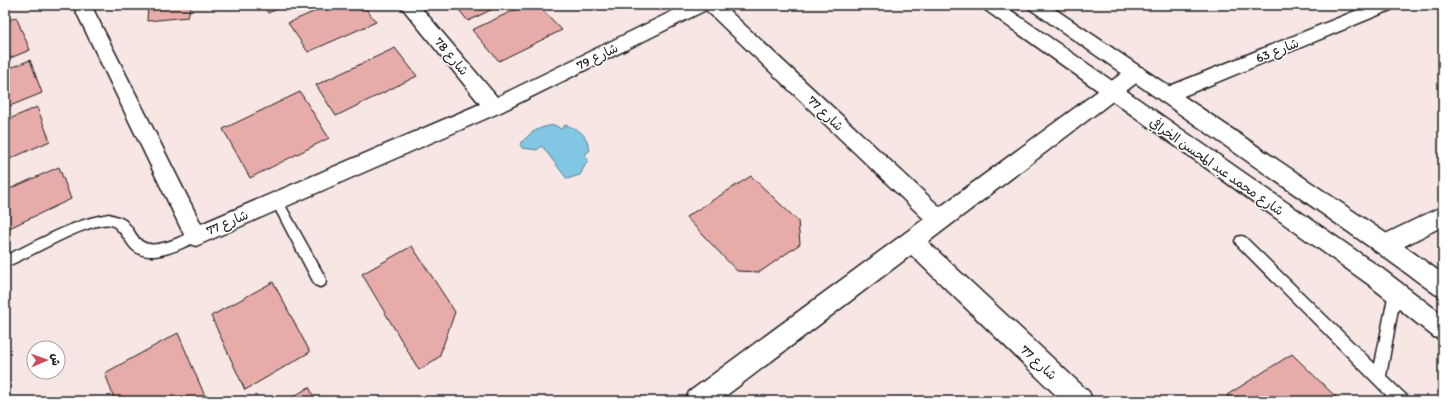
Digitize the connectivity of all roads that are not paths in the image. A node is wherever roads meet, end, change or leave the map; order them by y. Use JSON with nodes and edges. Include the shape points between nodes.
{"nodes":[{"id":1,"x":82,"y":5,"type":"edge"},
{"id":2,"x":409,"y":5,"type":"edge"},
{"id":3,"x":700,"y":5,"type":"edge"},
{"id":4,"x":712,"y":5,"type":"edge"},
{"id":5,"x":990,"y":5,"type":"edge"},
{"id":6,"x":1036,"y":5,"type":"edge"},
{"id":7,"x":1387,"y":5,"type":"edge"},
{"id":8,"x":1136,"y":73,"type":"junction"},
{"id":9,"x":1110,"y":91,"type":"junction"},
{"id":10,"x":1167,"y":95,"type":"junction"},
{"id":11,"x":494,"y":107,"type":"junction"},
{"id":12,"x":277,"y":201,"type":"junction"},
{"id":13,"x":1443,"y":215,"type":"edge"},
{"id":14,"x":939,"y":220,"type":"junction"},
{"id":15,"x":196,"y":236,"type":"junction"},
{"id":16,"x":912,"y":241,"type":"junction"},
{"id":17,"x":1241,"y":241,"type":"dead end"},
{"id":18,"x":1386,"y":245,"type":"junction"},
{"id":19,"x":5,"y":262,"type":"edge"},
{"id":20,"x":320,"y":281,"type":"dead end"},
{"id":21,"x":1443,"y":288,"type":"edge"},
{"id":22,"x":1395,"y":292,"type":"junction"},
{"id":23,"x":1443,"y":329,"type":"edge"},
{"id":24,"x":1379,"y":378,"type":"junction"},
{"id":25,"x":698,"y":401,"type":"edge"},
{"id":26,"x":1080,"y":401,"type":"edge"},
{"id":27,"x":1402,"y":401,"type":"edge"}],
"edges":[{"from":1,"to":15,"type":"street","name":"شارع 77"},
{"from":2,"to":11,"type":"street","name":"شارع 78"},
{"from":3,"to":11,"type":"street","name":"شارع 79"},
{"from":4,"to":14,"type":"street","name":"شارع 77"},
{"from":5,"to":9,"type":"street","name":"شارع محمد عبد المحسن الخرافي"},
{"from":6,"to":8,"type":"street"},
{"from":7,"to":10,"type":"street","name":"شارع 63"},
{"from":8,"to":9,"type":"street"},
{"from":8,"to":10,"type":"street"},
{"from":9,"to":14,"type":"street"},
{"from":9,"to":22,"type":"street","name":"شارع محمد عبد المحسن الخرافي"},
{"from":10,"to":18,"type":"street"},
{"from":11,"to":12,"type":"street","name":"شارع 77"},
{"from":12,"to":15,"type":"street","name":"شارع 77"},
{"from":12,"to":20,"type":"lane"},
{"from":13,"to":18,"type":"street"},
{"from":14,"to":16,"type":"street"},
{"from":15,"to":19,"type":"lane","via":[[165,248],[148,250],[138,246],[121,224],[104,219]]},
{"from":16,"to":25,"type":"street"},
{"from":16,"to":26,"type":"street","name":"شارع 77"},
{"from":17,"to":24,"type":"lane"},
{"from":18,"to":21,"type":"street"},
{"from":22,"to":23,"type":"street","name":"شارع محمد عبد المحسن الخرافي"},
{"from":22,"to":24,"type":"lane"},
{"from":24,"to":27,"type":"lane"}]}
